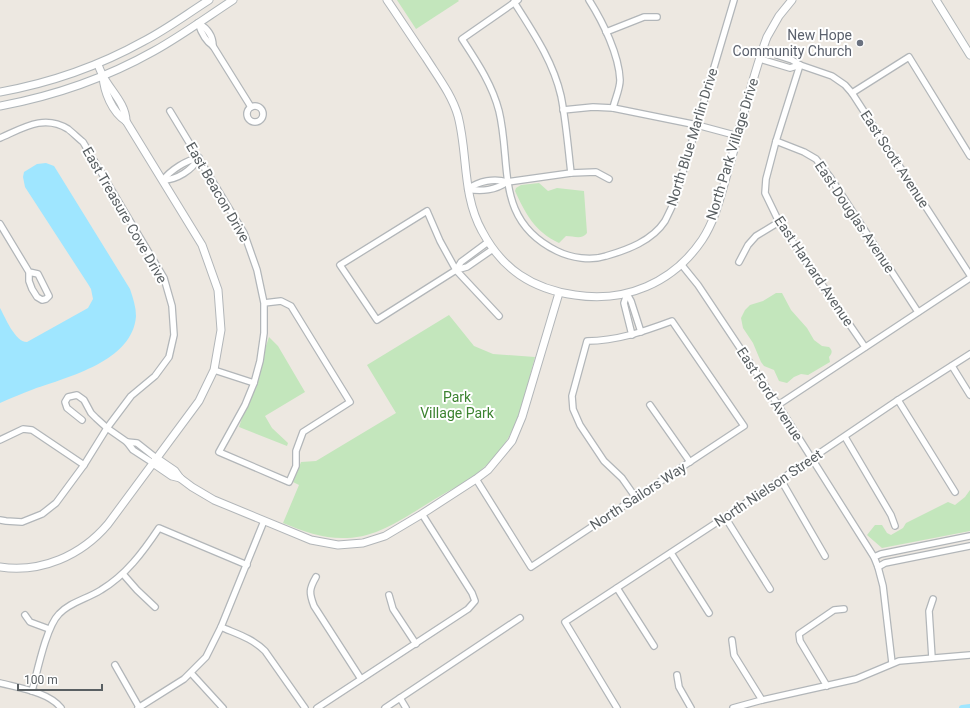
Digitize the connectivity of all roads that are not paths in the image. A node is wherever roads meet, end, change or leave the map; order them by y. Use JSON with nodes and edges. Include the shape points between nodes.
{"nodes":[{"id":1,"x":209,"y":0,"type":"edge"},
{"id":2,"x":233,"y":0,"type":"edge"},
{"id":3,"x":387,"y":0,"type":"edge"},
{"id":4,"x":589,"y":0,"type":"edge"},
{"id":5,"x":734,"y":0,"type":"edge"},
{"id":6,"x":792,"y":0,"type":"edge"},
{"id":7,"x":936,"y":0,"type":"edge"},
{"id":8,"x":516,"y":1,"type":"edge"},
{"id":9,"x":657,"y":17,"type":"dead end"},
{"id":10,"x":198,"y":23,"type":"junction"},
{"id":11,"x":606,"y":32,"type":"junction"},
{"id":12,"x":762,"y":50,"type":"junction"},
{"id":13,"x":970,"y":56,"type":"edge"},
{"id":14,"x":760,"y":59,"type":"junction"},
{"id":15,"x":98,"y":64,"type":"junction"},
{"id":16,"x":800,"y":65,"type":"junction"},
{"id":17,"x":103,"y":76,"type":"junction"},
{"id":18,"x":0,"y":92,"type":"edge"},
{"id":19,"x":852,"y":93,"type":"junction"},
{"id":20,"x":0,"y":106,"type":"edge"},
{"id":21,"x":251,"y":107,"type":"dead end"},
{"id":22,"x":613,"y":108,"type":"junction"},
{"id":23,"x":563,"y":110,"type":"junction"},
{"id":24,"x":170,"y":111,"type":"dead end"},
{"id":25,"x":697,"y":125,"type":"junction"},
{"id":26,"x":738,"y":136,"type":"junction"},
{"id":27,"x":0,"y":138,"type":"edge"},
{"id":28,"x":776,"y":141,"type":"junction"},
{"id":29,"x":970,"y":156,"type":"edge"},
{"id":30,"x":199,"y":158,"type":"junction"},
{"id":31,"x":571,"y":172,"type":"junction"},
{"id":32,"x":163,"y":180,"type":"junction"},
{"id":33,"x":609,"y":180,"type":"dead end"},
{"id":34,"x":507,"y":182,"type":"junction"},
{"id":35,"x":468,"y":189,"type":"junction"},
{"id":36,"x":779,"y":222,"type":"junction"},
{"id":37,"x":0,"y":224,"type":"edge"},
{"id":38,"x":488,"y":242,"type":"junction"},
{"id":39,"x":493,"y":249,"type":"junction"},
{"id":40,"x":739,"y":262,"type":"dead end"},
{"id":41,"x":681,"y":264,"type":"junction"},
{"id":42,"x":456,"y":270,"type":"junction"},
{"id":43,"x":28,"y":272,"type":"junction"},
{"id":44,"x":970,"y":276,"type":"edge"},
{"id":45,"x":559,"y":293,"type":"junction"},
{"id":46,"x":627,"y":294,"type":"junction"},
{"id":47,"x":264,"y":303,"type":"junction"},
{"id":48,"x":918,"y":312,"type":"junction"},
{"id":49,"x":499,"y":316,"type":"dead end"},
{"id":50,"x":641,"y":332,"type":"junction"},
{"id":51,"x":632,"y":335,"type":"junction"},
{"id":52,"x":865,"y":347,"type":"junction"},
{"id":53,"x":970,"y":354,"type":"edge"},
{"id":54,"x":952,"y":366,"type":"junction"},
{"id":55,"x":214,"y":370,"type":"junction"},
{"id":56,"x":254,"y":383,"type":"junction"},
{"id":57,"x":970,"y":396,"type":"edge"},
{"id":58,"x":898,"y":400,"type":"junction"},
{"id":59,"x":650,"y":405,"type":"dead end"},
{"id":60,"x":778,"y":405,"type":"junction"},
{"id":61,"x":82,"y":420,"type":"dead end"},
{"id":62,"x":107,"y":428,"type":"junction"},
{"id":63,"x":845,"y":437,"type":"junction"},
{"id":64,"x":0,"y":440,"type":"edge"},
{"id":65,"x":812,"y":458,"type":"junction"},
{"id":66,"x":155,"y":461,"type":"junction"},
{"id":67,"x":690,"y":462,"type":"junction"},
{"id":68,"x":84,"y":465,"type":"junction"},
{"id":69,"x":476,"y":480,"type":"junction"},
{"id":70,"x":780,"y":480,"type":"junction"},
{"id":71,"x":954,"y":492,"type":"dead end"},
{"id":72,"x":636,"y":498,"type":"junction"},
{"id":73,"x":422,"y":514,"type":"junction"},
{"id":74,"x":725,"y":517,"type":"junction"},
{"id":75,"x":0,"y":520,"type":"edge"},
{"id":76,"x":264,"y":521,"type":"junction"},
{"id":77,"x":895,"y":526,"type":"dead end"},
{"id":78,"x":970,"y":536,"type":"edge"},
{"id":79,"x":970,"y":546,"type":"edge"},
{"id":80,"x":671,"y":553,"type":"junction"},
{"id":81,"x":825,"y":556,"type":"dead end"},
{"id":82,"x":874,"y":557,"type":"junction"},
{"id":83,"x":247,"y":565,"type":"junction"},
{"id":84,"x":0,"y":567,"type":"edge"},
{"id":85,"x":878,"y":567,"type":"junction"},
{"id":86,"x":123,"y":574,"type":"junction"},
{"id":87,"x":316,"y":577,"type":"dead end"},
{"id":88,"x":617,"y":588,"type":"junction"},
{"id":89,"x":770,"y":589,"type":"dead end"},
{"id":90,"x":389,"y":595,"type":"dead end"},
{"id":91,"x":933,"y":599,"type":"dead end"},
{"id":92,"x":155,"y":607,"type":"dead end"},
{"id":93,"x":844,"y":609,"type":"dead end"},
{"id":94,"x":710,"y":613,"type":"dead end"},
{"id":95,"x":25,"y":615,"type":"dead end"},
{"id":96,"x":520,"y":618,"type":"dead end"},
{"id":97,"x":221,"y":628,"type":"junction"},
{"id":98,"x":49,"y":629,"type":"junction"},
{"id":99,"x":732,"y":640,"type":"dead end"},
{"id":100,"x":416,"y":644,"type":"junction"},
{"id":101,"x":654,"y":646,"type":"dead end"},
{"id":102,"x":970,"y":655,"type":"edge"},
{"id":103,"x":932,"y":658,"type":"junction"},
{"id":104,"x":892,"y":663,"type":"junction"},
{"id":105,"x":115,"y":665,"type":"dead end"},
{"id":106,"x":191,"y":673,"type":"junction"},
{"id":107,"x":677,"y":675,"type":"dead end"},
{"id":108,"x":361,"y":679,"type":"junction"},
{"id":109,"x":0,"y":683,"type":"edge"},
{"id":110,"x":827,"y":686,"type":"junction"},
{"id":111,"x":32,"y":691,"type":"junction"},
{"id":112,"x":400,"y":698,"type":"junction"},
{"id":113,"x":762,"y":700,"type":"junction"},
{"id":114,"x":61,"y":708,"type":"edge"},
{"id":115,"x":138,"y":708,"type":"edge"},
{"id":116,"x":223,"y":708,"type":"edge"},
{"id":117,"x":305,"y":708,"type":"edge"},
{"id":118,"x":317,"y":708,"type":"edge"},
{"id":119,"x":385,"y":708,"type":"edge"},
{"id":120,"x":406,"y":708,"type":"edge"},
{"id":121,"x":617,"y":708,"type":"edge"},
{"id":122,"x":691,"y":708,"type":"edge"},
{"id":123,"x":733,"y":708,"type":"edge"}],
"edges":[{"from":1,"to":15,"type":"street","via":[[157,34]]},
{"from":2,"to":10,"type":"street"},
{"from":3,"to":35,"type":"street","name":"North Park Village Drive","via":[[439,77],[452,102],[460,126]]},
{"from":4,"to":11,"type":"street"},
{"from":5,"to":25,"type":"street","name":"North Blue Marlin Drive"},
{"from":6,"to":12,"type":"street","name":"North Park Village Drive","via":[[767,36]]},
{"from":7,"to":13,"type":"street"},
{"from":8,"to":23,"type":"street","via":[[542,46],[558,86]]},
{"from":8,"to":34,"type":"street","name":"North Blue Marlin Drive","via":[[462,39],[482,69],[498,111]]},
{"from":9,"to":11,"type":"street","via":[[644,17]]},
{"from":10,"to":17,"type":"street","via":[[154,51]]},
{"from":10,"to":21,"type":"street","via":[[200,31],[213,46]]},
{"from":11,"to":22,"type":"street","via":[[618,64],[620,82]]},
{"from":12,"to":14,"type":"street","name":"North Park Village Drive"},
{"from":12,"to":16,"type":"street","name":"East Scott Avenue"},
{"from":14,"to":16,"type":"street","name":"East Scott Avenue","via":[[790,68]]},
{"from":14,"to":26,"type":"street","name":"North Park Village Drive"},
{"from":15,"to":17,"type":"street"},
{"from":15,"to":18,"type":"street","via":[[60,78]]},
{"from":16,"to":19,"type":"street","name":"East Scott Avenue","via":[[832,76]]},
{"from":16,"to":28,"type":"street"},
{"from":17,"to":20,"type":"street","via":[[50,94]]},
{"from":17,"to":32,"type":"street","via":[[126,113],[126,121]]},
{"from":19,"to":29,"type":"street","via":[[909,57]]},
{"from":19,"to":44,"type":"street","name":"East Scott Avenue"},
{"from":22,"to":23,"type":"street"},
{"from":22,"to":25,"type":"street"},
{"from":23,"to":31,"type":"street"},
{"from":24,"to":30,"type":"street","name":"East Beacon Drive"},
{"from":25,"to":26,"type":"street"},
{"from":25,"to":34,"type":"street","name":"North Blue Marlin Drive","via":[[674,202],[664,222],[646,240],[598,259],[567,256],[546,246],[528,230],[514,207]]},
{"from":26,"to":41,"type":"street","name":"North Park Village Drive","via":[[716,212],[702,240]]},
{"from":27,"to":62,"type":"street","name":"East Treasure Cove Drive","via":[[25,126],[47,121],[68,129],[82,142],[164,278],[172,306],[174,334],[169,357],[155,376],[131,396]]},
{"from":28,"to":36,"type":"street","name":"East Harvard Avenue","via":[[765,193]]},
{"from":28,"to":48,"type":"street","name":"East Douglas Avenue","via":[[816,158]]},
{"from":30,"to":32,"type":"street","via":[[194,166],[172,180]]},
{"from":30,"to":47,"type":"street","name":"East Beacon Drive","via":[[244,233],[257,270]]},
{"from":31,"to":33,"type":"street","via":[[596,172]]},
{"from":31,"to":34,"type":"street"},
{"from":32,"to":55,"type":"street","via":[[202,245],[218,290],[221,330]]},
{"from":34,"to":35,"type":"street","via":[[500,180],[476,183]]},
{"from":35,"to":38,"type":"street","name":"North Park Village Drive","via":[[476,219]]},
{"from":36,"to":40,"type":"street","via":[[756,236]]},
{"from":36,"to":52,"type":"street","name":"East Harvard Avenue"},
{"from":37,"to":43,"type":"street"},
{"from":38,"to":39,"type":"street","name":"North Park Village Drive"},
{"from":38,"to":42,"type":"street","via":[[461,262]]},
{"from":39,"to":42,"type":"street","via":[[468,268]]},
{"from":39,"to":45,"type":"street","name":"North Park Village Drive","via":[[526,280]]},
{"from":41,"to":46,"type":"street","name":"North Park Village Drive","via":[[654,284]]},
{"from":41,"to":60,"type":"street","name":"East Ford Avenue","via":[[698,285]]},
{"from":42,"to":42,"type":"street","via":[[427,211],[340,264],[377,320]]},
{"from":42,"to":49,"type":"street"},
{"from":43,"to":43,"type":"street","via":[[29,281],[37,297],[46,299],[49,296],[38,274]]},
{"from":44,"to":48,"type":"street"},
{"from":45,"to":46,"type":"street","name":"North Park Village Drive","via":[[586,297]]},
{"from":45,"to":69,"type":"street","via":[[518,430],[499,458]]},
{"from":46,"to":50,"type":"street"},
{"from":46,"to":51,"type":"street","via":[[624,303]]},
{"from":47,"to":56,"type":"street","name":"East Beacon Drive","via":[[264,333]]},
{"from":47,"to":56,"type":"street","name":"East Beacon Drive","via":[[281,301],[291,306],[350,402],[303,432],[296,451],[296,466],[289,482],[218,452],[245,405]]},
{"from":48,"to":52,"type":"street"},
{"from":50,"to":51,"type":"street"},
{"from":50,"to":67,"type":"street","name":"North Sailors Way","via":[[672,321],[744,426]]},
{"from":51,"to":72,"type":"street","via":[[587,341],[572,396],[573,409],[580,425],[604,461],[622,478]]},
{"from":52,"to":60,"type":"street"},
{"from":53,"to":54,"type":"street","name":"North Nielson Street"},
{"from":54,"to":57,"type":"street"},
{"from":54,"to":58,"type":"street","name":"North Nielson Street"},
{"from":55,"to":56,"type":"street"},
{"from":55,"to":66,"type":"street","via":[[199,400]]},
{"from":58,"to":63,"type":"street","name":"North Nielson Street"},
{"from":58,"to":71,"type":"street"},
{"from":59,"to":67,"type":"street"},
{"from":60,"to":65,"type":"street","name":"East Ford Avenue"},
{"from":61,"to":62,"type":"street","via":[[67,408],[65,402],[68,397],[77,395],[84,400],[91,413]]},
{"from":62,"to":66,"type":"street","via":[[127,442],[137,443]]},
{"from":62,"to":68,"type":"street","name":"East Treasure Cove Drive"},
{"from":63,"to":65,"type":"street","name":"North Nielson Street"},
{"from":63,"to":77,"type":"street","via":[[891,514]]},
{"from":64,"to":68,"type":"street","via":[[23,429],[32,430]]},
{"from":65,"to":70,"type":"street","name":"North Nielson Street"},
{"from":65,"to":82,"type":"street","name":"East Ford Avenue"},
{"from":66,"to":76,"type":"street","via":[[175,471],[200,493]]},
{"from":66,"to":84,"type":"street","via":[[108,524],[84,547],[65,558],[43,565],[21,569]]},
{"from":67,"to":72,"type":"street","name":"North Sailors Way"},
{"from":68,"to":75,"type":"street","name":"East Treasure Cove Drive","via":[[56,503],[42,514],[22,522]]},
{"from":69,"to":72,"type":"street","name":"North Sailors Way","via":[[531,567]]},
{"from":69,"to":73,"type":"street"},
{"from":70,"to":74,"type":"street","name":"North Nielson Street"},
{"from":70,"to":81,"type":"street"},
{"from":73,"to":76,"type":"street","via":[[385,536],[363,543],[338,545],[311,540]]},
{"from":73,"to":100,"type":"street","via":[[475,601],[468,609]]},
{"from":74,"to":80,"type":"street","name":"North Nielson Street"},
{"from":74,"to":89,"type":"street"},
{"from":76,"to":83,"type":"street"},
{"from":78,"to":82,"type":"street"},
{"from":79,"to":85,"type":"street","via":[[885,563]]},
{"from":80,"to":88,"type":"street","name":"North Nielson Street"},
{"from":80,"to":94,"type":"street"},
{"from":82,"to":85,"type":"street","name":"East Ford Avenue"},
{"from":83,"to":86,"type":"street","via":[[159,528],[146,548]]},
{"from":83,"to":97,"type":"street"},
{"from":85,"to":104,"type":"street","name":"East Ford Avenue","via":[[883,586]]},
{"from":86,"to":92,"type":"street"},
{"from":86,"to":98,"type":"street","via":[[102,590],[68,606]]},
{"from":87,"to":108,"type":"street","via":[[310,587],[314,606]]},
{"from":88,"to":101,"type":"street"},
{"from":88,"to":121,"type":"street","name":"North Nielson Street","via":[[566,622]]},
{"from":90,"to":100,"type":"street","via":[[393,609]]},
{"from":91,"to":103,"type":"street","via":[[929,611]]},
{"from":93,"to":110,"type":"street","via":[[834,610],[799,634],[800,641]]},
{"from":95,"to":98,"type":"street","via":[[30,622]]},
{"from":96,"to":112,"type":"street"},
{"from":97,"to":106,"type":"street","via":[[206,657]]},
{"from":97,"to":117,"type":"street","via":[[257,643]]},
{"from":98,"to":111,"type":"street"},
{"from":99,"to":113,"type":"street","via":[[734,655]]},
{"from":100,"to":108,"type":"street"},
{"from":102,"to":103,"type":"street"},
{"from":103,"to":104,"type":"street"},
{"from":104,"to":110,"type":"street","via":[[856,679]]},
{"from":105,"to":115,"type":"street"},
{"from":106,"to":115,"type":"street"},
{"from":106,"to":116,"type":"street"},
{"from":107,"to":122,"type":"street","via":[[679,687]]},
{"from":108,"to":118,"type":"street"},
{"from":109,"to":111,"type":"street"},
{"from":110,"to":113,"type":"street"},
{"from":111,"to":114,"type":"street","via":[[52,699]]},
{"from":112,"to":119,"type":"street"},
{"from":112,"to":120,"type":"street"},
{"from":113,"to":123,"type":"street"}]}
